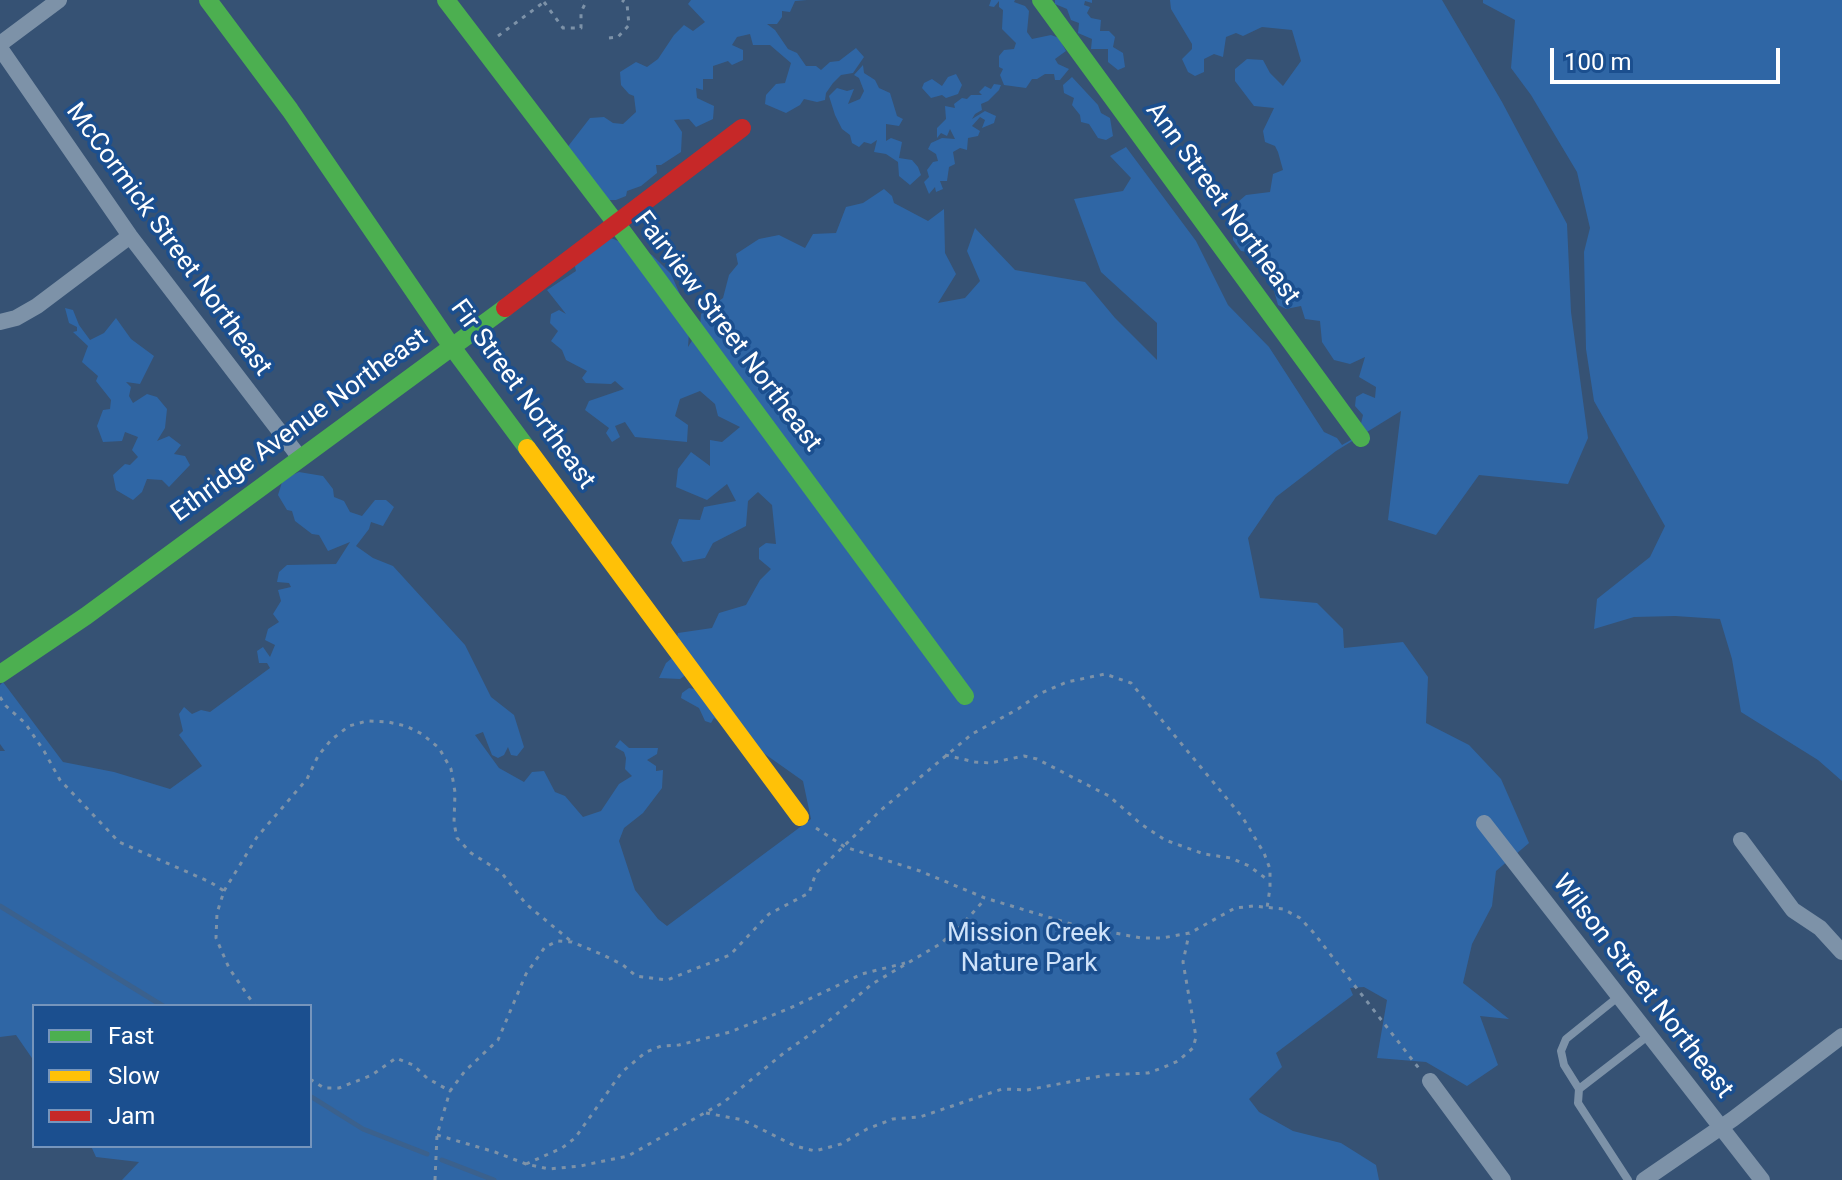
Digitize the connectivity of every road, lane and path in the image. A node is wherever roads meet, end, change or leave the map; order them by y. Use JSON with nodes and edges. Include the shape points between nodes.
{"nodes":[{"id":1,"x":59,"y":0,"type":"edge"},
{"id":2,"x":208,"y":0,"type":"edge"},
{"id":3,"x":446,"y":0,"type":"edge"},
{"id":4,"x":622,"y":0,"type":"edge"},
{"id":5,"x":1041,"y":0,"type":"edge"},
{"id":6,"x":544,"y":1,"type":"edge"},
{"id":7,"x":584,"y":1,"type":"edge"},
{"id":8,"x":581,"y":28,"type":"junction"},
{"id":9,"x":581,"y":34,"type":"dead end"},
{"id":10,"x":495,"y":38,"type":"dead end"},
{"id":11,"x":609,"y":38,"type":"dead end"},
{"id":12,"x":0,"y":46,"type":"edge"},
{"id":13,"x":742,"y":128,"type":"dead end"},
{"id":14,"x":616,"y":226,"type":"junction"},
{"id":15,"x":130,"y":236,"type":"junction"},
{"id":16,"x":0,"y":322,"type":"edge"},
{"id":17,"x":452,"y":347,"type":"junction"},
{"id":18,"x":1361,"y":438,"type":"dead end"},
{"id":19,"x":300,"y":458,"type":"junction"},
{"id":20,"x":0,"y":674,"type":"edge"},
{"id":21,"x":965,"y":696,"type":"dead end"},
{"id":22,"x":0,"y":697,"type":"edge"},
{"id":23,"x":945,"y":755,"type":"junction"},
{"id":24,"x":800,"y":817,"type":"joint"},
{"id":25,"x":1484,"y":823,"type":"dead end"},
{"id":26,"x":1741,"y":840,"type":"dead end"},
{"id":27,"x":845,"y":847,"type":"junction"},
{"id":28,"x":1270,"y":881,"type":"junction"},
{"id":29,"x":224,"y":891,"type":"junction"},
{"id":30,"x":985,"y":898,"type":"junction"},
{"id":31,"x":1267,"y":908,"type":"junction"},
{"id":32,"x":1190,"y":933,"type":"junction"},
{"id":33,"x":572,"y":942,"type":"junction"},
{"id":34,"x":1842,"y":952,"type":"edge"},
{"id":35,"x":908,"y":962,"type":"junction"},
{"id":36,"x":1619,"y":996,"type":"junction"},
{"id":37,"x":254,"y":1004,"type":"edge"},
{"id":38,"x":1649,"y":1035,"type":"junction"},
{"id":39,"x":1842,"y":1036,"type":"edge"},
{"id":40,"x":312,"y":1080,"type":"edge"},
{"id":41,"x":1430,"y":1081,"type":"joint"},
{"id":42,"x":1579,"y":1089,"type":"junction"},
{"id":43,"x":450,"y":1091,"type":"junction"},
{"id":44,"x":706,"y":1113,"type":"junction"},
{"id":45,"x":1720,"y":1125,"type":"junction"},
{"id":46,"x":437,"y":1135,"type":"junction"},
{"id":47,"x":526,"y":1164,"type":"junction"},
{"id":48,"x":435,"y":1180,"type":"edge"},
{"id":49,"x":1503,"y":1180,"type":"edge"},
{"id":50,"x":1628,"y":1180,"type":"edge"},
{"id":51,"x":1644,"y":1180,"type":"edge"},
{"id":52,"x":1762,"y":1180,"type":"edge"}],
"edges":[{"from":1,"to":12,"type":"street"},
{"from":2,"to":17,"type":"street","name":"Fir Street Northeast"},
{"from":3,"to":14,"type":"street","name":"Fairview Street Northeast"},
{"from":4,"to":11,"type":"path","via":[[629,25],[618,37]]},
{"from":5,"to":18,"type":"street","name":"Ann Street Northeast"},
{"from":6,"to":8,"type":"path","via":[[563,28]]},
{"from":6,"to":10,"type":"path"},
{"from":7,"to":8,"type":"path"},
{"from":8,"to":9,"type":"path"},
{"from":12,"to":15,"type":"street","name":"McCormick Street Northeast"},
{"from":13,"to":14,"type":"street","name":"Ethridge Avenue Northeast"},
{"from":14,"to":17,"type":"street","name":"Ethridge Avenue Northeast"},
{"from":14,"to":21,"type":"street","name":"Fairview Street Northeast"},
{"from":15,"to":16,"type":"street","via":[[37,306]]},
{"from":15,"to":19,"type":"street","name":"McCormick Street Northeast"},
{"from":17,"to":19,"type":"street","name":"Ethridge Avenue Northeast"},
{"from":17,"to":24,"type":"street","name":"Fir Street Northeast"},
{"from":19,"to":20,"type":"street","name":"Ethridge Avenue Northeast"},
{"from":22,"to":29,"type":"path","via":[[25,723],[60,780],[119,842]]},
{"from":23,"to":27,"type":"path"},
{"from":23,"to":28,"type":"path","via":[[990,763],[1024,756],[1037,759],[1109,796],[1165,840],[1231,858]]},
{"from":23,"to":28,"type":"path","via":[[972,734],[1067,682],[1105,674],[1131,683],[1243,818],[1264,853]]},
{"from":24,"to":27,"type":"path"},
{"from":25,"to":36,"type":"street","name":"Wilson Street Northeast"},
{"from":26,"to":34,"type":"street","via":[[1793,910]]},
{"from":27,"to":30,"type":"path"},
{"from":27,"to":33,"type":"path","via":[[816,873],[809,893],[769,914],[730,955],[667,980],[636,976]]},
{"from":28,"to":31,"type":"path"},
{"from":29,"to":33,"type":"path","via":[[257,837],[307,779],[331,740],[349,726],[388,722],[422,734],[439,748],[451,769],[457,838],[501,872],[526,904]]},
{"from":29,"to":37,"type":"path","via":[[216,938]]},
{"from":30,"to":32,"type":"path","via":[[1078,926],[1141,938]]},
{"from":30,"to":35,"type":"path","via":[[940,944]]},
{"from":31,"to":32,"type":"path","via":[[1235,908]]},
{"from":31,"to":41,"type":"path","via":[[1300,918]]},
{"from":32,"to":44,"type":"path","via":[[1183,962],[1196,1037],[1193,1048],[1162,1068],[1027,1090],[1002,1089],[920,1117],[893,1119],[815,1151],[743,1120]]},
{"from":33,"to":43,"type":"path","via":[[545,947],[526,974],[498,1040]]},
{"from":35,"to":44,"type":"path"},
{"from":35,"to":47,"type":"path","via":[[862,974],[730,1032],[646,1052],[622,1072],[575,1138]]},
{"from":36,"to":38,"type":"street","name":"Wilson Street Northeast"},
{"from":36,"to":42,"type":"lane","via":[[1566,1039],[1561,1051],[1564,1065]]},
{"from":38,"to":42,"type":"lane"},
{"from":38,"to":45,"type":"street","name":"Wilson Street Northeast"},
{"from":39,"to":45,"type":"street"},
{"from":40,"to":43,"type":"path","via":[[324,1088],[339,1088],[396,1058]]},
{"from":41,"to":49,"type":"street"},
{"from":42,"to":50,"type":"lane","via":[[1578,1103]]},
{"from":43,"to":46,"type":"path"},
{"from":44,"to":47,"type":"path","via":[[628,1156],[549,1169]]},
{"from":45,"to":51,"type":"street"},
{"from":45,"to":52,"type":"street","name":"Wilson Street Northeast"},
{"from":46,"to":47,"type":"path"},
{"from":46,"to":48,"type":"path"}]}
